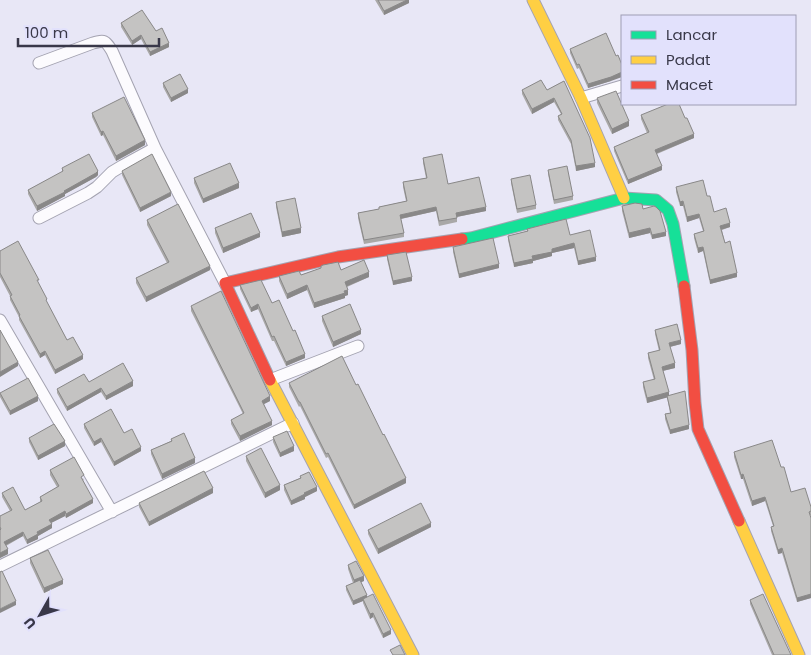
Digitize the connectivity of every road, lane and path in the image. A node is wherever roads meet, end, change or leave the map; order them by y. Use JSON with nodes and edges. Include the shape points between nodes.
{"nodes":[{"id":1,"x":533,"y":0,"type":"edge"},
{"id":2,"x":38,"y":63,"type":"dead end"},
{"id":3,"x":621,"y":86,"type":"edge"},
{"id":4,"x":581,"y":98,"type":"junction"},
{"id":5,"x":155,"y":148,"type":"junction"},
{"id":6,"x":624,"y":198,"type":"junction"},
{"id":7,"x":39,"y":218,"type":"dead end"},
{"id":8,"x":225,"y":283,"type":"junction"},
{"id":9,"x":0,"y":320,"type":"edge"},
{"id":10,"x":358,"y":346,"type":"dead end"},
{"id":11,"x":270,"y":380,"type":"junction"},
{"id":12,"x":292,"y":424,"type":"junction"},
{"id":13,"x":112,"y":512,"type":"junction"},
{"id":14,"x":0,"y":566,"type":"edge"},
{"id":15,"x":414,"y":655,"type":"edge"},
{"id":16,"x":799,"y":655,"type":"edge"}],
"edges":[{"from":1,"to":4,"type":"street"},
{"from":2,"to":5,"type":"street","via":[[93,43],[107,43]]},
{"from":3,"to":4,"type":"street"},
{"from":4,"to":6,"type":"street"},
{"from":5,"to":7,"type":"street","via":[[112,172],[88,193]]},
{"from":5,"to":8,"type":"street"},
{"from":6,"to":8,"type":"street","via":[[471,238],[338,257]]},
{"from":6,"to":16,"type":"street","via":[[649,198],[668,210],[683,276],[698,429]]},
{"from":8,"to":11,"type":"street"},
{"from":9,"to":13,"type":"street"},
{"from":10,"to":11,"type":"street"},
{"from":11,"to":12,"type":"street"},
{"from":12,"to":13,"type":"street"},
{"from":12,"to":15,"type":"street"},
{"from":13,"to":14,"type":"street"}]}
